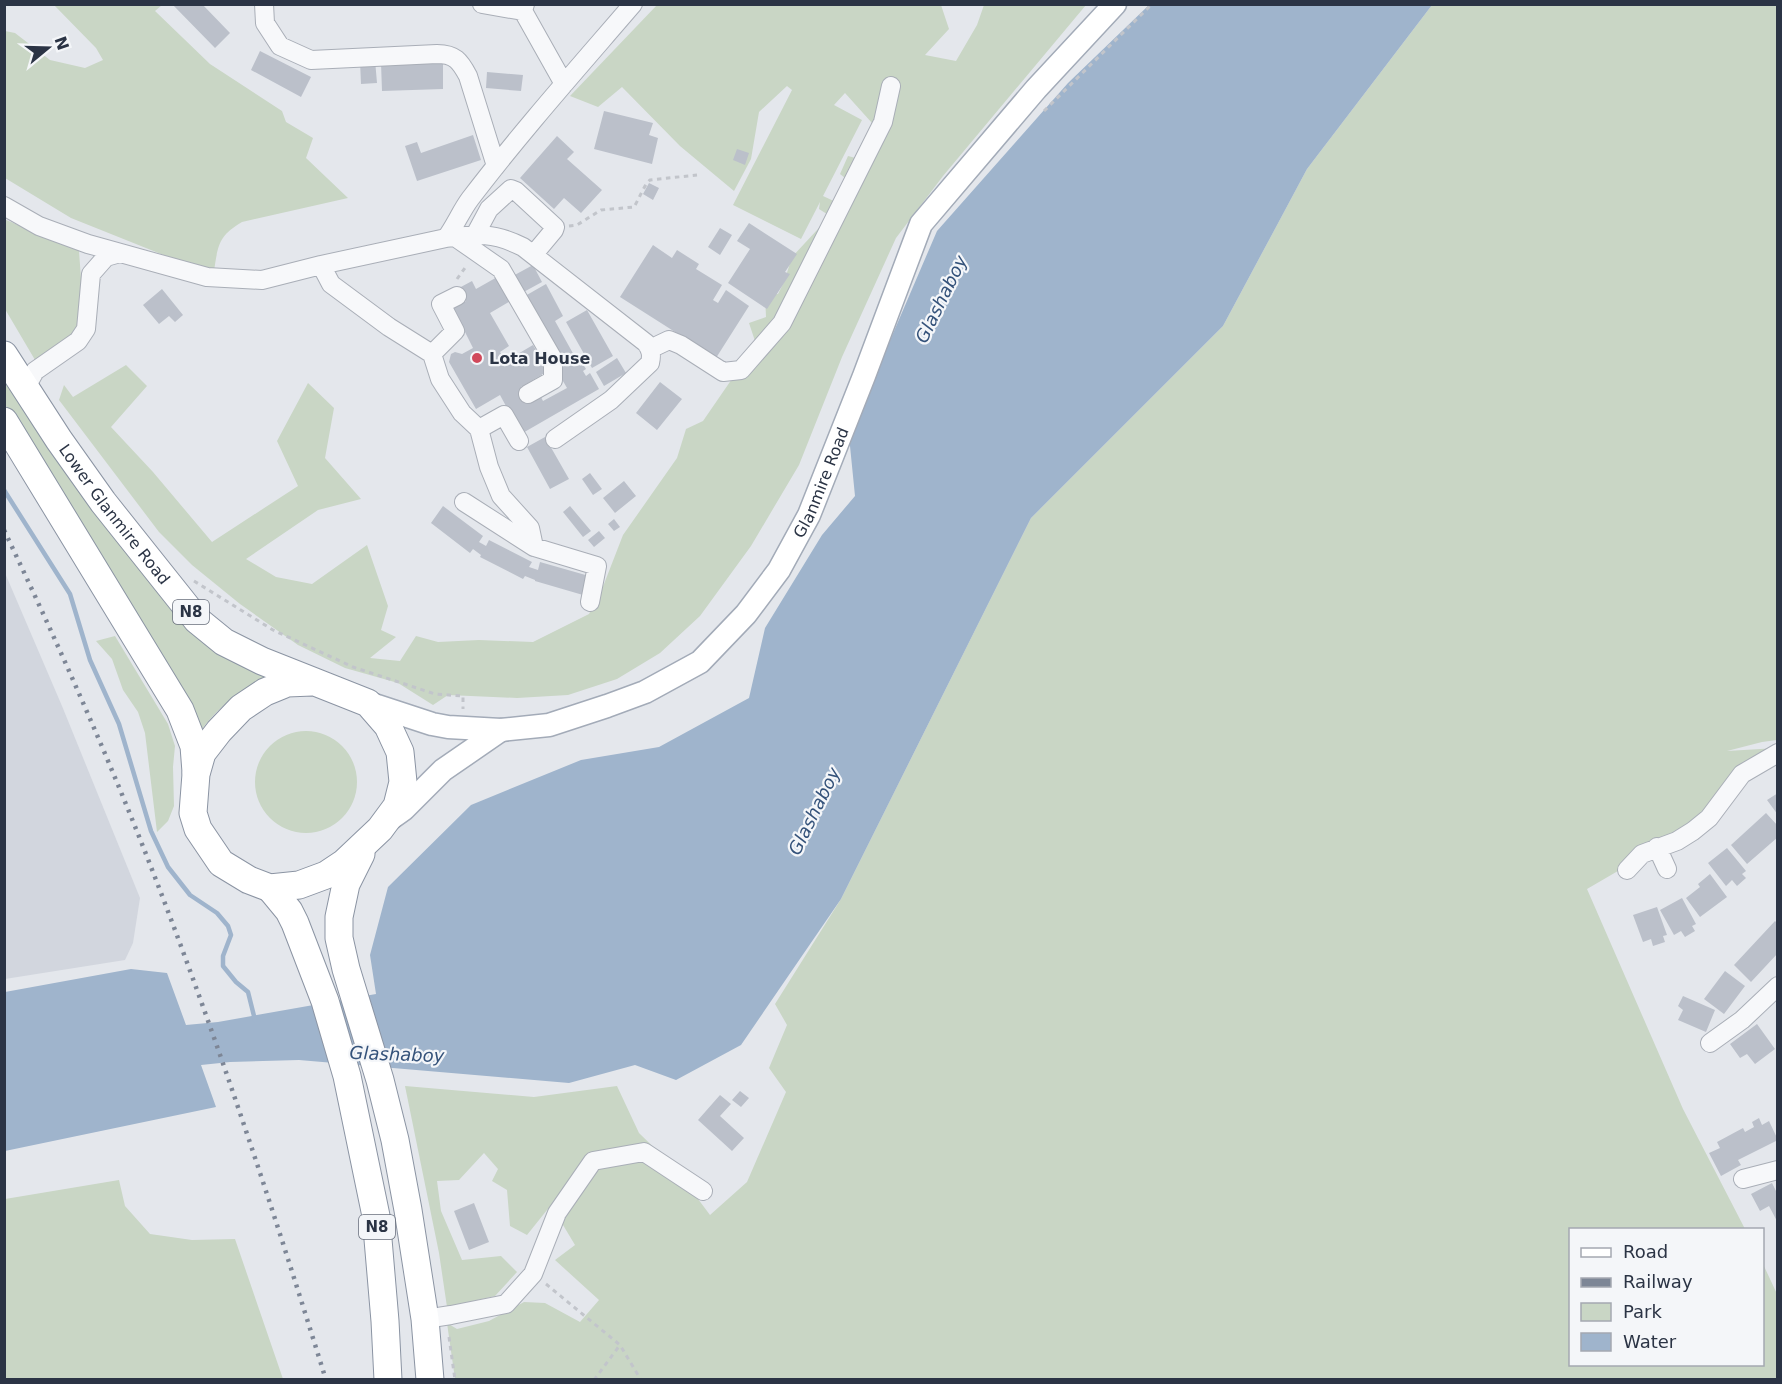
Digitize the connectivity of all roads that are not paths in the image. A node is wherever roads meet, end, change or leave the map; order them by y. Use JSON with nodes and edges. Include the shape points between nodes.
{"nodes":[{"id":1,"x":264,"y":4,"type":"edge"},
{"id":2,"x":482,"y":4,"type":"edge"},
{"id":3,"x":633,"y":4,"type":"edge"},
{"id":4,"x":1115,"y":4,"type":"edge"},
{"id":5,"x":524,"y":8,"type":"edge"},
{"id":6,"x":564,"y":84,"type":"junction"},
{"id":7,"x":891,"y":86,"type":"dead end"},
{"id":8,"x":496,"y":166,"type":"junction"},
{"id":9,"x":4,"y":206,"type":"edge"},
{"id":10,"x":451,"y":238,"type":"junction"},
{"id":11,"x":475,"y":243,"type":"junction"},
{"id":12,"x":88,"y":244,"type":"junction"},
{"id":13,"x":120,"y":252,"type":"junction"},
{"id":14,"x":534,"y":254,"type":"junction"},
{"id":15,"x":321,"y":265,"type":"junction"},
{"id":16,"x":91,"y":274,"type":"junction"},
{"id":17,"x":457,"y":296,"type":"road end"},
{"id":18,"x":650,"y":349,"type":"junction"},
{"id":19,"x":432,"y":354,"type":"junction"},
{"id":20,"x":4,"y":355,"type":"edge"},
{"id":21,"x":27,"y":387,"type":"junction"},
{"id":22,"x":528,"y":394,"type":"dead end"},
{"id":23,"x":4,"y":421,"type":"edge"},
{"id":24,"x":479,"y":429,"type":"junction"},
{"id":25,"x":555,"y":439,"type":"dead end"},
{"id":26,"x":519,"y":441,"type":"dead end"},
{"id":27,"x":464,"y":502,"type":"dead end"},
{"id":28,"x":534,"y":547,"type":"junction"},
{"id":29,"x":590,"y":602,"type":"dead end"},
{"id":30,"x":312,"y":682,"type":"junction"},
{"id":31,"x":368,"y":703,"type":"junction"},
{"id":32,"x":501,"y":730,"type":"junction"},
{"id":33,"x":1778,"y":753,"type":"edge"},
{"id":34,"x":196,"y":774,"type":"junction"},
{"id":35,"x":385,"y":822,"type":"junction"},
{"id":36,"x":366,"y":844,"type":"junction"},
{"id":37,"x":1657,"y":847,"type":"junction"},
{"id":38,"x":1667,"y":869,"type":"dead end"},
{"id":39,"x":1628,"y":870,"type":"dead end"},
{"id":40,"x":270,"y":888,"type":"junction"},
{"id":41,"x":1776,"y":991,"type":"edge"},
{"id":42,"x":1710,"y":1043,"type":"dead end"},
{"id":43,"x":1778,"y":1170,"type":"edge"},
{"id":44,"x":1743,"y":1179,"type":"dead end"},
{"id":45,"x":702,"y":1191,"type":"dead end"},
{"id":46,"x":424,"y":1319,"type":"junction"},
{"id":47,"x":388,"y":1380,"type":"edge"},
{"id":48,"x":429,"y":1380,"type":"edge"}],
"edges":[{"from":1,"to":8,"type":"street","via":[[266,23],[280,46],[311,60],[437,54],[456,59],[468,76]]},
{"from":2,"to":5,"type":"street"},
{"from":3,"to":6,"type":"street"},
{"from":4,"to":32,"type":"main road","name":"Glanmire Road","via":[[1036,89],[921,224],[809,515],[779,570],[746,614],[700,662],[645,692],[549,724]]},
{"from":5,"to":6,"type":"street"},
{"from":6,"to":8,"type":"street"},
{"from":7,"to":18,"type":"street","via":[[883,122],[782,322],[741,370],[723,372],[669,340]]},
{"from":8,"to":10,"type":"street","via":[[468,202]]},
{"from":9,"to":12,"type":"street","via":[[39,226]]},
{"from":10,"to":11,"type":"street"},
{"from":10,"to":15,"type":"street"},
{"from":11,"to":14,"type":"street","via":[[489,234]]},
{"from":11,"to":14,"type":"street","via":[[489,209],[512,189],[555,227]]},
{"from":11,"to":22,"type":"street","via":[[501,269],[553,359],[553,380]]},
{"from":12,"to":13,"type":"street"},
{"from":12,"to":16,"type":"street"},
{"from":13,"to":15,"type":"street","via":[[207,277],[261,280]]},
{"from":13,"to":16,"type":"street","via":[[106,257]]},
{"from":14,"to":18,"type":"street"},
{"from":15,"to":19,"type":"street","via":[[331,284]]},
{"from":16,"to":21,"type":"street","via":[[86,329],[78,341],[35,371]]},
{"from":17,"to":19,"type":"street","via":[[441,304],[455,331]]},
{"from":18,"to":25,"type":"street","via":[[650,363],[611,400]]},
{"from":19,"to":24,"type":"street","via":[[440,379],[462,413]]},
{"from":20,"to":21,"type":"highway","name":"Lower Glanmire Road","number":"N8"},
{"from":21,"to":30,"type":"highway","name":"Lower Glanmire Road","number":"N8","via":[[103,502],[197,620],[224,642]]},
{"from":23,"to":34,"type":"highway","number":"N8","via":[[180,710],[194,746]]},
{"from":24,"to":26,"type":"street","via":[[504,415]]},
{"from":24,"to":28,"type":"street","via":[[501,496],[530,528]]},
{"from":27,"to":28,"type":"street"},
{"from":28,"to":29,"type":"street","via":[[597,566]]},
{"from":30,"to":31,"type":"highway","number":"N8"},
{"from":30,"to":34,"type":"highway","number":"N8","via":[[287,683],[241,708],[202,753]]},
{"from":31,"to":32,"type":"main road","name":"Glanmire Road","via":[[432,724]]},
{"from":31,"to":35,"type":"highway","number":"N8","via":[[388,726],[400,752],[403,782],[397,806]]},
{"from":32,"to":35,"type":"main road","via":[[443,770]]},
{"from":33,"to":37,"type":"street","via":[[1742,774],[1709,818],[1693,831]]},
{"from":34,"to":40,"type":"highway","number":"N8","via":[[193,813],[198,829],[221,863]]},
{"from":35,"to":36,"type":"highway","number":"N8"},
{"from":36,"to":40,"type":"highway","number":"N8","via":[[326,875],[299,885]]},
{"from":36,"to":46,"type":"highway","number":"N8","via":[[342,900],[342,953],[395,1140]]},
{"from":37,"to":38,"type":"street"},
{"from":37,"to":39,"type":"street","via":[[1642,854]]},
{"from":40,"to":47,"type":"highway","number":"N8","via":[[292,917],[326,1001],[347,1076],[375,1216]]},
{"from":41,"to":42,"type":"street"},
{"from":43,"to":44,"type":"street"},
{"from":45,"to":46,"type":"street","via":[[644,1152],[593,1161],[556,1213],[533,1274],[506,1304]]},
{"from":46,"to":48,"type":"highway","number":"N8"}]}
